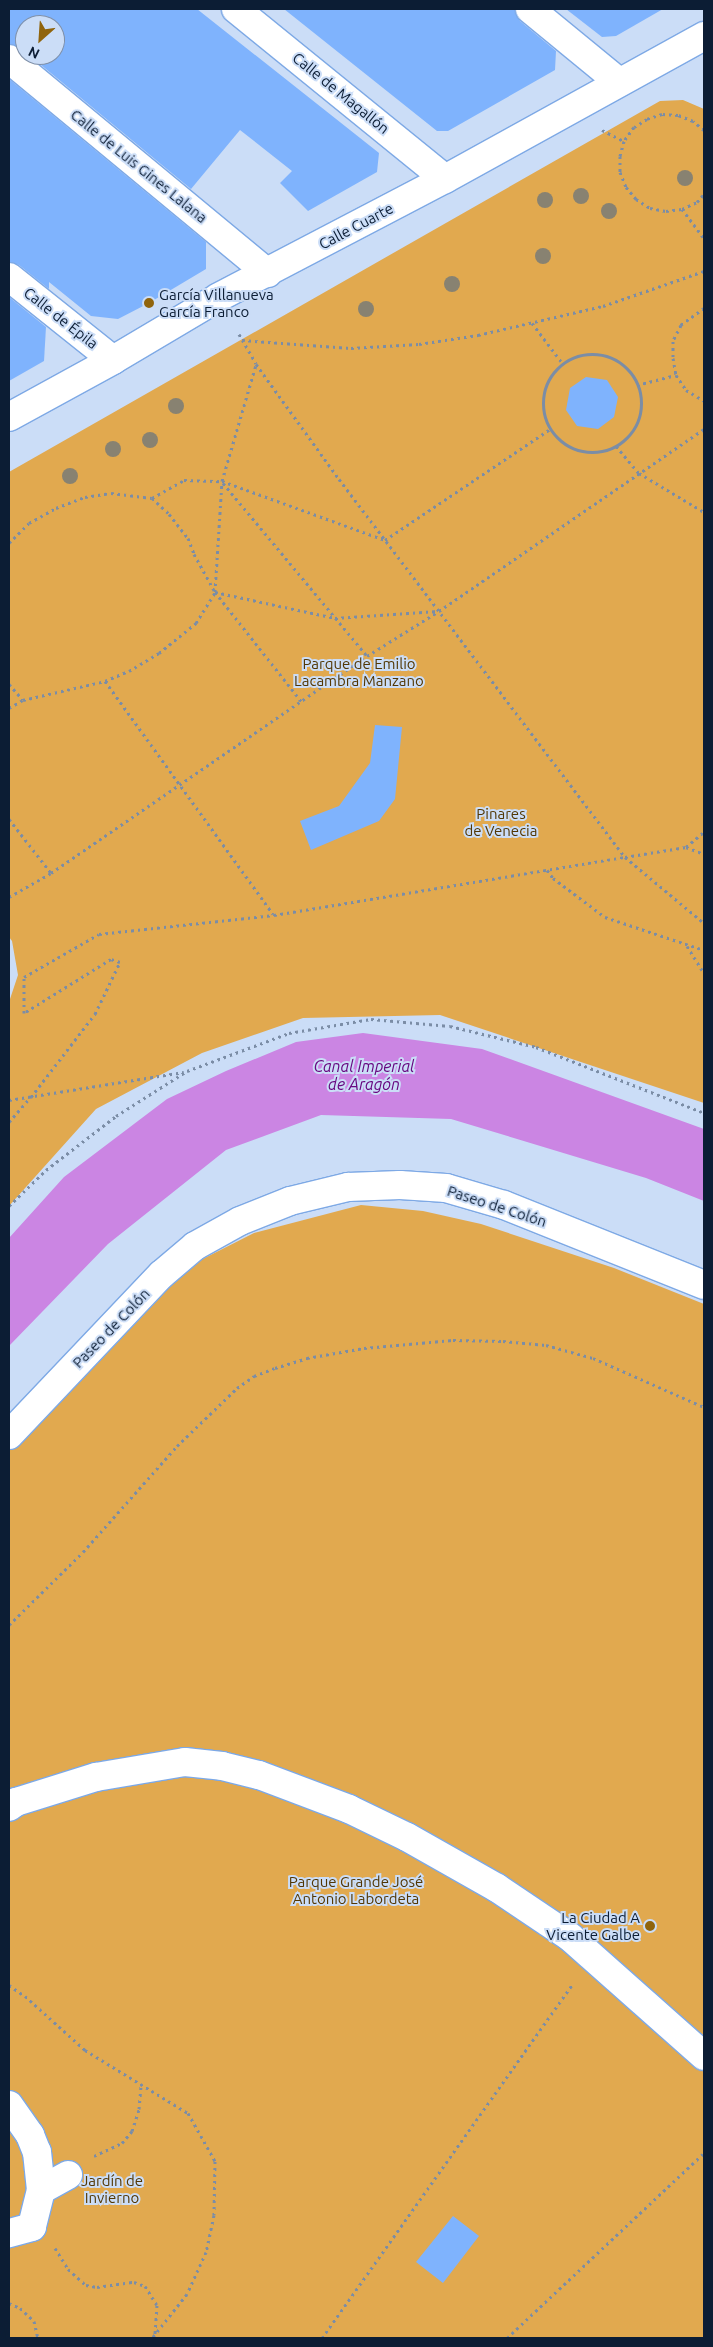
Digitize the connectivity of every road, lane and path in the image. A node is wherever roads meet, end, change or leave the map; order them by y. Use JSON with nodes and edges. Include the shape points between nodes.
{"nodes":[{"id":1,"x":236,"y":9,"type":"edge"},
{"id":2,"x":530,"y":9,"type":"edge"},
{"id":3,"x":701,"y":44,"type":"edge"},
{"id":4,"x":9,"y":60,"type":"edge"},
{"id":5,"x":619,"y":82,"type":"junction"},
{"id":6,"x":598,"y":127,"type":"dead end"},
{"id":7,"x":704,"y":130,"type":"edge"},
{"id":8,"x":624,"y":141,"type":"junction"},
{"id":9,"x":444,"y":179,"type":"junction"},
{"id":10,"x":704,"y":194,"type":"edge"},
{"id":11,"x":682,"y":209,"type":"junction"},
{"id":12,"x":704,"y":238,"type":"edge"},
{"id":13,"x":704,"y":271,"type":"edge"},
{"id":14,"x":268,"y":273,"type":"junction"},
{"id":15,"x":9,"y":277,"type":"edge"},
{"id":16,"x":704,"y":308,"type":"edge"},
{"id":17,"x":532,"y":322,"type":"junction"},
{"id":18,"x":239,"y":334,"type":"dead end"},
{"id":19,"x":242,"y":340,"type":"junction"},
{"id":20,"x":113,"y":360,"type":"junction"},
{"id":21,"x":256,"y":364,"type":"junction"},
{"id":22,"x":563,"y":364,"type":"junction"},
{"id":23,"x":676,"y":375,"type":"junction"},
{"id":24,"x":637,"y":385,"type":"junction"},
{"id":25,"x":704,"y":401,"type":"edge"},
{"id":26,"x":9,"y":417,"type":"edge"},
{"id":27,"x":550,"y":429,"type":"junction"},
{"id":28,"x":704,"y":429,"type":"edge"},
{"id":29,"x":616,"y":446,"type":"junction"},
{"id":30,"x":639,"y":473,"type":"junction"},
{"id":31,"x":222,"y":481,"type":"junction"},
{"id":32,"x":152,"y":498,"type":"junction"},
{"id":33,"x":704,"y":512,"type":"edge"},
{"id":34,"x":385,"y":540,"type":"junction"},
{"id":35,"x":9,"y":543,"type":"edge"},
{"id":36,"x":215,"y":592,"type":"junction"},
{"id":37,"x":439,"y":611,"type":"junction"},
{"id":38,"x":335,"y":618,"type":"junction"},
{"id":39,"x":367,"y":656,"type":"junction"},
{"id":40,"x":105,"y":681,"type":"junction"},
{"id":41,"x":9,"y":684,"type":"edge"},
{"id":42,"x":23,"y":700,"type":"junction"},
{"id":43,"x":302,"y":702,"type":"junction"},
{"id":44,"x":9,"y":708,"type":"edge"},
{"id":45,"x":180,"y":784,"type":"junction"},
{"id":46,"x":9,"y":819,"type":"edge"},
{"id":47,"x":704,"y":832,"type":"edge"},
{"id":48,"x":686,"y":847,"type":"junction"},
{"id":49,"x":704,"y":854,"type":"edge"},
{"id":50,"x":626,"y":857,"type":"junction"},
{"id":51,"x":547,"y":870,"type":"junction"},
{"id":52,"x":51,"y":873,"type":"junction"},
{"id":53,"x":9,"y":897,"type":"edge"},
{"id":54,"x":274,"y":915,"type":"junction"},
{"id":55,"x":704,"y":923,"type":"edge"},
{"id":56,"x":686,"y":945,"type":"junction"},
{"id":57,"x":704,"y":950,"type":"edge"},
{"id":58,"x":704,"y":973,"type":"edge"},
{"id":59,"x":187,"y":1071,"type":"junction"},
{"id":60,"x":31,"y":1097,"type":"junction"},
{"id":61,"x":9,"y":1100,"type":"edge"},
{"id":62,"x":704,"y":1112,"type":"edge"},
{"id":63,"x":9,"y":1122,"type":"edge"},
{"id":64,"x":9,"y":1206,"type":"edge"},
{"id":65,"x":704,"y":1285,"type":"edge"},
{"id":66,"x":704,"y":1407,"type":"edge"},
{"id":67,"x":9,"y":1434,"type":"edge"},
{"id":68,"x":9,"y":1625,"type":"edge"},
{"id":69,"x":9,"y":1807,"type":"edge"},
{"id":70,"x":593,"y":1957,"type":"junction"},
{"id":71,"x":9,"y":1985,"type":"edge"},
{"id":72,"x":704,"y":2056,"type":"edge"},
{"id":73,"x":141,"y":2084,"type":"junction"},
{"id":74,"x":9,"y":2105,"type":"edge"},
{"id":75,"x":704,"y":2153,"type":"edge"},
{"id":76,"x":68,"y":2175,"type":"joint"},
{"id":77,"x":41,"y":2190,"type":"junction"},
{"id":78,"x":29,"y":2230,"type":"edge"},
{"id":79,"x":9,"y":2303,"type":"edge"},
{"id":80,"x":153,"y":2337,"type":"edge"},
{"id":81,"x":38,"y":2338,"type":"edge"},
{"id":82,"x":322,"y":2338,"type":"edge"},
{"id":83,"x":507,"y":2338,"type":"edge"}],
"edges":[{"from":1,"to":9,"type":"street","name":"Calle de Magallón"},
{"from":2,"to":5,"type":"street"},
{"from":3,"to":5,"type":"street","name":"Calle Cuarte"},
{"from":4,"to":14,"type":"street","name":"Calle de Luis Gines Lalana"},
{"from":5,"to":9,"type":"street","name":"Calle Cuarte"},
{"from":6,"to":8,"type":"path"},
{"from":7,"to":8,"type":"path","via":[[694,121],[662,114],[634,127]]},
{"from":8,"to":11,"type":"path","via":[[620,172],[636,200],[650,208]]},
{"from":9,"to":14,"type":"street","name":"Calle Cuarte"},
{"from":10,"to":11,"type":"path","via":[[697,202]]},
{"from":11,"to":12,"type":"path"},
{"from":13,"to":17,"type":"path","via":[[604,306]]},
{"from":14,"to":20,"type":"street","name":"Calle Cuarte","via":[[219,297]]},
{"from":15,"to":20,"type":"street","name":"Calle de Épila"},
{"from":16,"to":23,"type":"path","via":[[681,325],[673,341]]},
{"from":17,"to":19,"type":"path","via":[[478,335],[351,348]]},
{"from":17,"to":22,"type":"path"},
{"from":18,"to":19,"type":"path"},
{"from":19,"to":21,"type":"path"},
{"from":20,"to":26,"type":"street","name":"Calle Cuarte"},
{"from":21,"to":31,"type":"path"},
{"from":21,"to":34,"type":"path"},
{"from":22,"to":24,"type":"path","via":[[585,355],[602,355],[623,366]]},
{"from":22,"to":27,"type":"path","via":[[547,382],[543,398],[544,414]]},
{"from":23,"to":24,"type":"path"},
{"from":23,"to":25,"type":"path","via":[[686,390]]},
{"from":24,"to":29,"type":"path","via":[[641,400],[639,416],[633,430]]},
{"from":27,"to":29,"type":"path","via":[[575,450],[591,453]]},
{"from":27,"to":34,"type":"path"},
{"from":28,"to":30,"type":"path"},
{"from":29,"to":30,"type":"path"},
{"from":30,"to":33,"type":"path"},
{"from":30,"to":37,"type":"path"},
{"from":31,"to":32,"type":"path","via":[[184,480]]},
{"from":31,"to":34,"type":"path"},
{"from":31,"to":36,"type":"path"},
{"from":31,"to":38,"type":"path"},
{"from":32,"to":35,"type":"path","via":[[111,493],[85,497],[29,523]]},
{"from":32,"to":36,"type":"path","via":[[188,538]]},
{"from":34,"to":37,"type":"path"},
{"from":36,"to":38,"type":"path"},
{"from":36,"to":40,"type":"path","via":[[196,623],[159,653]]},
{"from":36,"to":43,"type":"path"},
{"from":37,"to":38,"type":"path"},
{"from":37,"to":39,"type":"path"},
{"from":37,"to":50,"type":"path"},
{"from":38,"to":39,"type":"path"},
{"from":39,"to":43,"type":"path"},
{"from":40,"to":42,"type":"path"},
{"from":40,"to":45,"type":"path"},
{"from":41,"to":42,"type":"path"},
{"from":42,"to":44,"type":"path"},
{"from":43,"to":45,"type":"path"},
{"from":45,"to":52,"type":"path"},
{"from":45,"to":54,"type":"path"},
{"from":46,"to":52,"type":"path"},
{"from":47,"to":48,"type":"path"},
{"from":48,"to":49,"type":"path"},
{"from":48,"to":50,"type":"path"},
{"from":50,"to":51,"type":"path"},
{"from":50,"to":55,"type":"path"},
{"from":51,"to":54,"type":"path"},
{"from":51,"to":56,"type":"path","via":[[605,917]]},
{"from":52,"to":53,"type":"path"},
{"from":54,"to":60,"type":"path","via":[[99,934],[24,977],[24,1013],[111,959],[120,962],[95,1014]]},
{"from":56,"to":57,"type":"path"},
{"from":56,"to":58,"type":"path"},
{"from":59,"to":60,"type":"path"},
{"from":59,"to":62,"type":"path","via":[[289,1033],[370,1019],[450,1026],[536,1047]]},
{"from":59,"to":64,"type":"path","via":[[116,1116],[46,1170]]},
{"from":60,"to":61,"type":"path"},
{"from":60,"to":63,"type":"path"},
{"from":65,"to":67,"type":"street","name":"Paseo de Colón","via":[[504,1205],[446,1188],[400,1185],[348,1187],[290,1201],[240,1221],[195,1246],[162,1274]]},
{"from":66,"to":68,"type":"path","via":[[592,1358],[537,1344],[454,1340],[364,1348],[283,1365],[254,1376],[237,1388],[177,1446],[83,1552]]},
{"from":69,"to":70,"type":"street","via":[[96,1777],[185,1762],[260,1775],[349,1809],[407,1837],[497,1888],[570,1936]]},
{"from":70,"to":72,"type":"street"},
{"from":70,"to":82,"type":"path"},
{"from":71,"to":73,"type":"path","via":[[85,2050]]},
{"from":73,"to":76,"type":"path","via":[[139,2109],[132,2131],[122,2142],[82,2163]]},
{"from":73,"to":80,"type":"path","via":[[188,2112],[216,2161],[214,2215],[206,2252],[187,2294]]},
{"from":74,"to":77,"type":"street","via":[[30,2135],[37,2152]]},
{"from":75,"to":83,"type":"path"},
{"from":76,"to":77,"type":"street"},
{"from":77,"to":78,"type":"street"},
{"from":78,"to":80,"type":"path","via":[[86,2285],[97,2287],[134,2282],[145,2286],[157,2305]]},
{"from":79,"to":81,"type":"path","via":[[34,2321]]}]}
